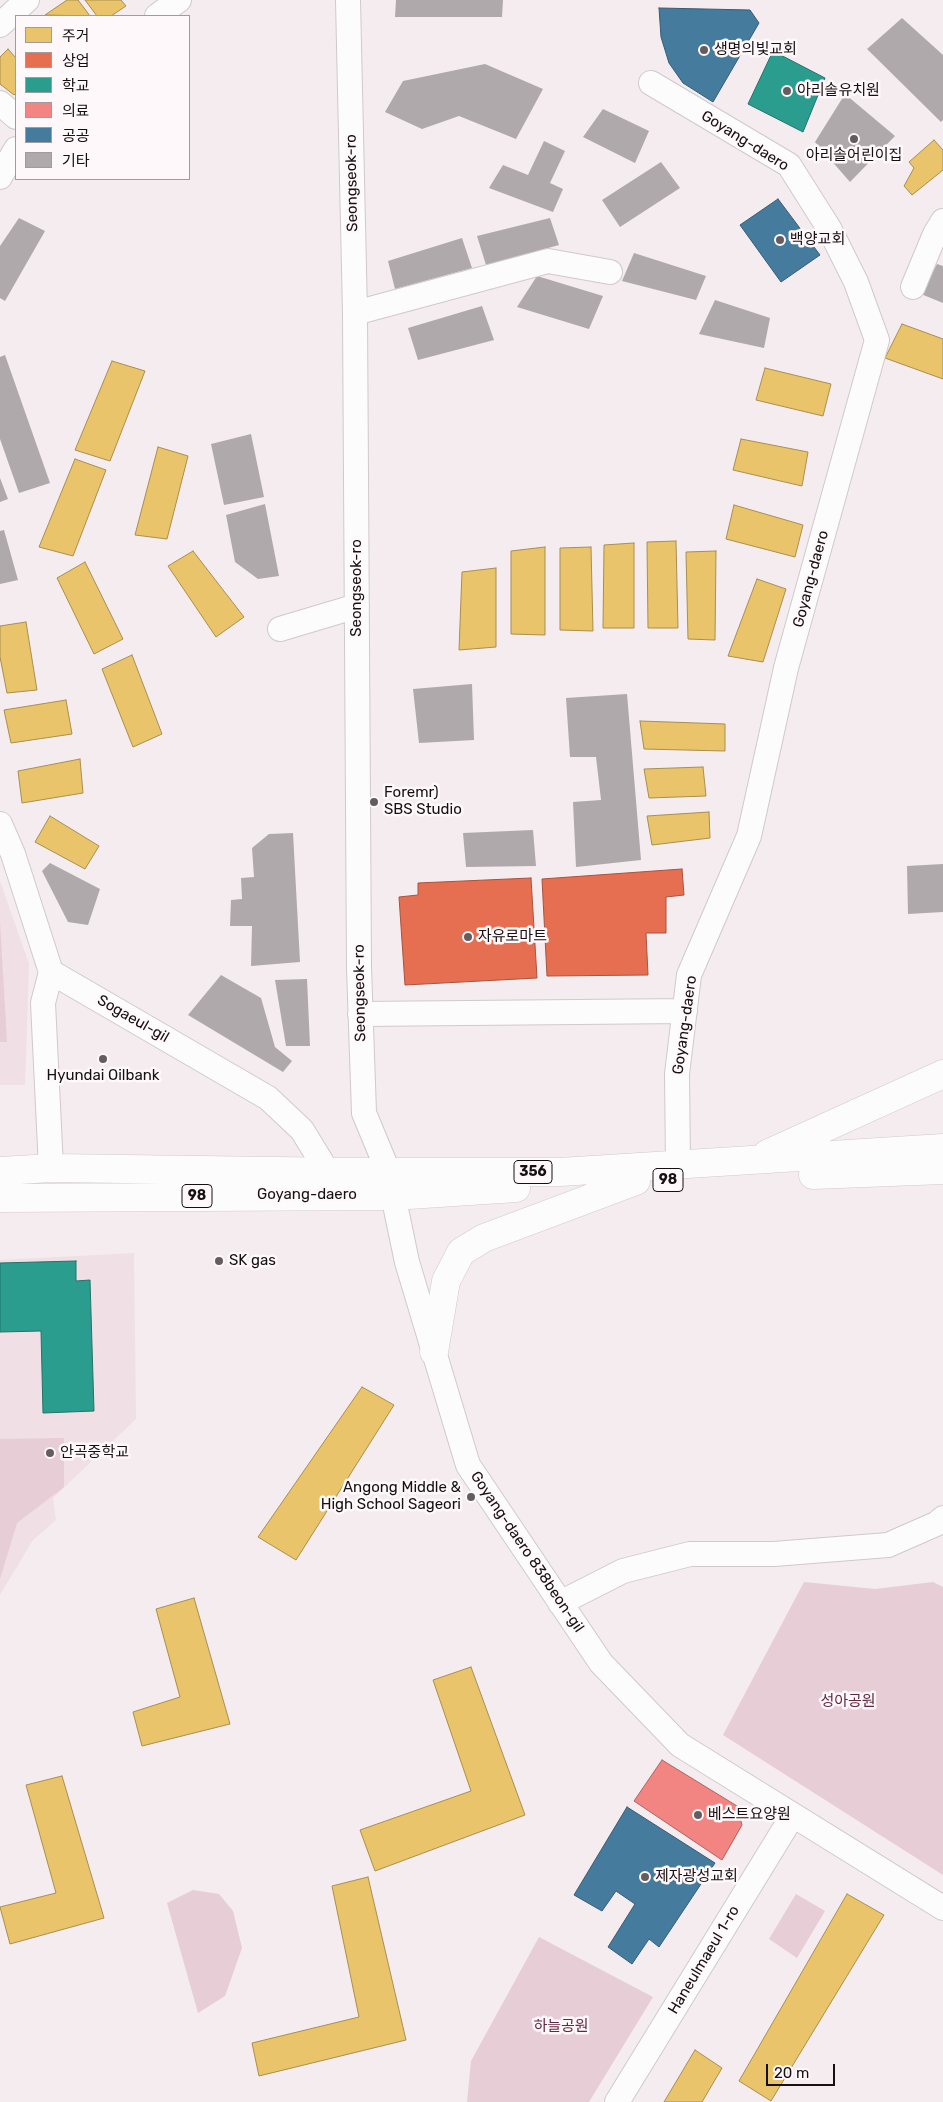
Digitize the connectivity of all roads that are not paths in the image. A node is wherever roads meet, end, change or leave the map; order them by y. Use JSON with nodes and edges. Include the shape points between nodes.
{"nodes":[{"id":1,"x":27,"y":0,"type":"edge"},
{"id":2,"x":179,"y":0,"type":"edge"},
{"id":3,"x":348,"y":0,"type":"edge"},
{"id":4,"x":159,"y":15,"type":"edge"},
{"id":5,"x":0,"y":25,"type":"edge"},
{"id":6,"x":650,"y":83,"type":"dead end"},
{"id":7,"x":0,"y":103,"type":"edge"},
{"id":8,"x":15,"y":115,"type":"edge"},
{"id":9,"x":15,"y":151,"type":"edge"},
{"id":10,"x":0,"y":177,"type":"edge"},
{"id":11,"x":940,"y":231,"type":"edge"},
{"id":12,"x":610,"y":272,"type":"dead end"},
{"id":13,"x":913,"y":287,"type":"dead end"},
{"id":14,"x":354,"y":313,"type":"junction"},
{"id":15,"x":357,"y":606,"type":"junction"},
{"id":16,"x":280,"y":629,"type":"dead end"},
{"id":17,"x":0,"y":824,"type":"edge"},
{"id":18,"x":51,"y":972,"type":"junction"},
{"id":19,"x":685,"y":1011,"type":"junction"},
{"id":20,"x":360,"y":1014,"type":"junction"},
{"id":21,"x":943,"y":1074,"type":"edge"},
{"id":22,"x":943,"y":1148,"type":"edge"},
{"id":23,"x":751,"y":1161,"type":"junction"},
{"id":24,"x":678,"y":1165,"type":"junction"},
{"id":25,"x":51,"y":1168,"type":"junction"},
{"id":26,"x":943,"y":1170,"type":"edge"},
{"id":27,"x":0,"y":1171,"type":"edge"},
{"id":28,"x":327,"y":1172,"type":"junction"},
{"id":29,"x":636,"y":1181,"type":"junction"},
{"id":30,"x":390,"y":1184,"type":"junction"},
{"id":31,"x":0,"y":1198,"type":"edge"},
{"id":32,"x":434,"y":1352,"type":"junction"},
{"id":33,"x":943,"y":1518,"type":"edge"},
{"id":34,"x":560,"y":1603,"type":"junction"},
{"id":35,"x":793,"y":1815,"type":"junction"},
{"id":36,"x":943,"y":1908,"type":"edge"},
{"id":37,"x":617,"y":2102,"type":"edge"}],
"edges":[{"from":1,"to":5,"type":"street"},
{"from":2,"to":4,"type":"street"},
{"from":3,"to":14,"type":"street","name":"Seongseok-ro"},
{"from":6,"to":19,"type":"street","name":"Goyang-daero","via":[[788,165],[830,230],[856,282],[877,340],[786,668],[749,836],[689,975]]},
{"from":7,"to":8,"type":"street"},
{"from":9,"to":10,"type":"street"},
{"from":11,"to":13,"type":"street"},
{"from":12,"to":14,"type":"street","via":[[548,261]]},
{"from":14,"to":15,"type":"street","name":"Seongseok-ro"},
{"from":15,"to":16,"type":"street"},
{"from":15,"to":20,"type":"street","name":"Seongseok-ro"},
{"from":17,"to":18,"type":"street","via":[[13,854]]},
{"from":18,"to":25,"type":"street","via":[[43,1003]]},
{"from":18,"to":28,"type":"street","name":"Sogaeul-gil","via":[[268,1098],[302,1130]]},
{"from":19,"to":20,"type":"street"},
{"from":19,"to":24,"type":"street","name":"Goyang-daero","via":[[677,1074]]},
{"from":20,"to":30,"type":"street","name":"Seongseok-ro","via":[[364,1113]]},
{"from":21,"to":23,"type":"main road"},
{"from":22,"to":23,"type":"main road","name":"Goyang-daero","number":"356"},
{"from":23,"to":24,"type":"main road","name":"Goyang-daero","number":"356"},
{"from":24,"to":30,"type":"main road","name":"Goyang-daero","number":"356"},
{"from":25,"to":27,"type":"main road","name":"Goyang-daero","number":"356"},
{"from":25,"to":28,"type":"main road","name":"Goyang-daero","number":"356"},
{"from":26,"to":29,"type":"main road","name":"Goyang-daero","number":"98"},
{"from":28,"to":30,"type":"main road","name":"Goyang-daero","number":"356"},
{"from":29,"to":30,"type":"main road","name":"Goyang-daero","number":"98"},
{"from":29,"to":32,"type":"main road","via":[[484,1238],[461,1252],[446,1281]]},
{"from":30,"to":31,"type":"main road","name":"Goyang-daero","number":"98"},
{"from":30,"to":32,"type":"street","name":"Goyang-daero 838beon-gil","via":[[407,1262]]},
{"from":32,"to":34,"type":"street","name":"Goyang-daero 838beon-gil","via":[[468,1465]]},
{"from":33,"to":34,"type":"street","via":[[888,1545],[774,1554],[690,1554],[623,1571]]},
{"from":34,"to":35,"type":"street","name":"Goyang-daero 838beon-gil","via":[[601,1663],[680,1745]]},
{"from":35,"to":36,"type":"street"},
{"from":35,"to":37,"type":"street","name":"Haneulmaeul 1-ro"}]}
